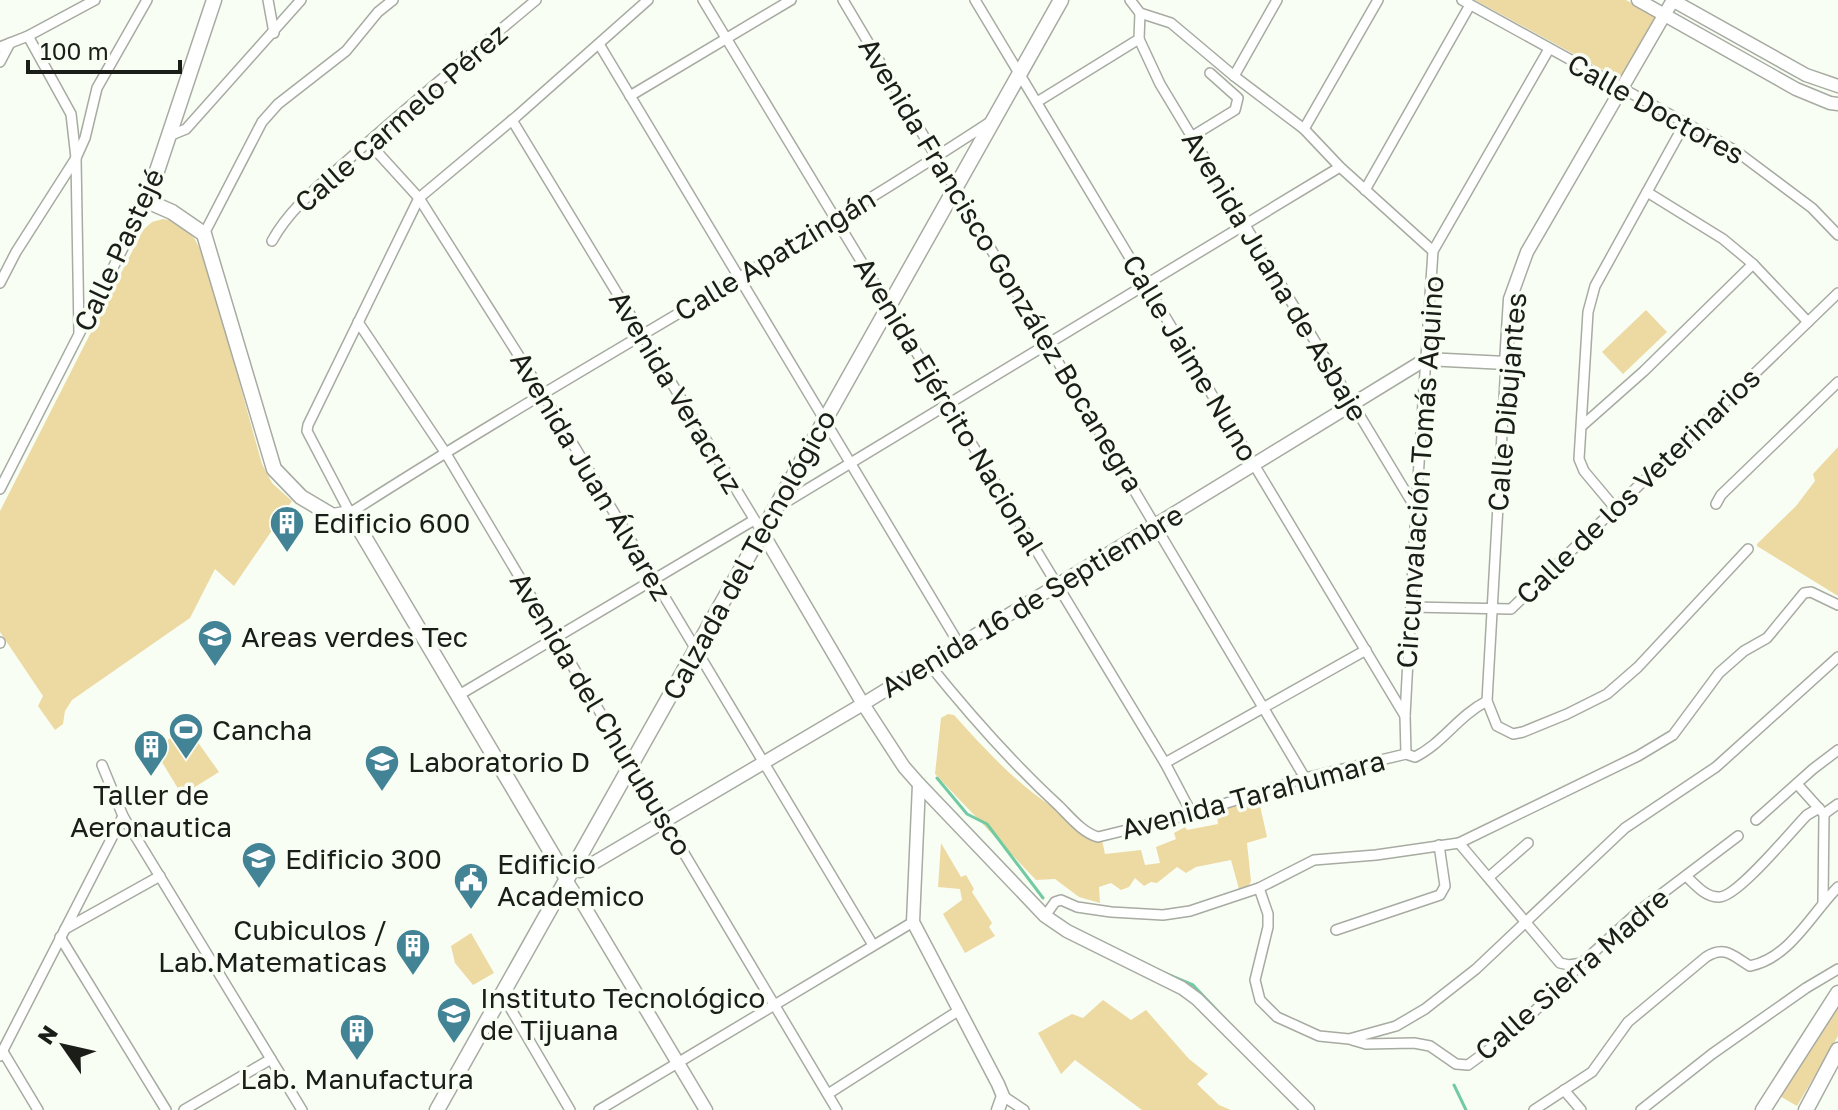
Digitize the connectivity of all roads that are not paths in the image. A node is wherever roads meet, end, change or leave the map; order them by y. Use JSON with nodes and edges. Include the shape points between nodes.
{"nodes":[{"id":1,"x":95,"y":0,"type":"edge"},
{"id":2,"x":147,"y":0,"type":"edge"},
{"id":3,"x":214,"y":0,"type":"edge"},
{"id":4,"x":268,"y":0,"type":"edge"},
{"id":5,"x":301,"y":0,"type":"edge"},
{"id":6,"x":393,"y":0,"type":"edge"},
{"id":7,"x":536,"y":0,"type":"edge"},
{"id":8,"x":648,"y":0,"type":"edge"},
{"id":9,"x":703,"y":0,"type":"edge"},
{"id":10,"x":791,"y":0,"type":"edge"},
{"id":11,"x":843,"y":0,"type":"edge"},
{"id":12,"x":975,"y":0,"type":"edge"},
{"id":13,"x":1061,"y":0,"type":"edge"},
{"id":14,"x":1130,"y":0,"type":"edge"},
{"id":15,"x":1277,"y":0,"type":"edge"},
{"id":16,"x":1378,"y":0,"type":"edge"},
{"id":17,"x":1638,"y":0,"type":"edge"},
{"id":18,"x":1673,"y":0,"type":"edge"},
{"id":19,"x":1466,"y":2,"type":"edge"},
{"id":20,"x":1140,"y":13,"type":"junction"},
{"id":21,"x":1665,"y":15,"type":"junction"},
{"id":22,"x":274,"y":33,"type":"junction"},
{"id":23,"x":28,"y":36,"type":"junction"},
{"id":24,"x":727,"y":38,"type":"junction"},
{"id":25,"x":1139,"y":39,"type":"junction"},
{"id":26,"x":599,"y":44,"type":"junction"},
{"id":27,"x":5,"y":45,"type":"edge"},
{"id":28,"x":1549,"y":49,"type":"junction"},
{"id":29,"x":0,"y":62,"type":"edge"},
{"id":30,"x":1020,"y":73,"type":"junction"},
{"id":31,"x":1210,"y":73,"type":"dead end"},
{"id":32,"x":1234,"y":76,"type":"junction"},
{"id":33,"x":1838,"y":86,"type":"edge"},
{"id":34,"x":1622,"y":89,"type":"junction"},
{"id":35,"x":630,"y":96,"type":"junction"},
{"id":36,"x":1037,"y":102,"type":"junction"},
{"id":37,"x":1838,"y":104,"type":"edge"},
{"id":38,"x":512,"y":120,"type":"junction"},
{"id":39,"x":994,"y":120,"type":"junction"},
{"id":40,"x":1685,"y":123,"type":"junction"},
{"id":41,"x":1304,"y":129,"type":"junction"},
{"id":42,"x":169,"y":136,"type":"junction"},
{"id":43,"x":1191,"y":137,"type":"junction"},
{"id":44,"x":368,"y":142,"type":"junction"},
{"id":45,"x":936,"y":156,"type":"junction"},
{"id":46,"x":76,"y":158,"type":"junction"},
{"id":47,"x":1340,"y":167,"type":"junction"},
{"id":48,"x":955,"y":188,"type":"junction"},
{"id":49,"x":1365,"y":190,"type":"junction"},
{"id":50,"x":1647,"y":192,"type":"junction"},
{"id":51,"x":419,"y":198,"type":"junction"},
{"id":52,"x":147,"y":201,"type":"junction"},
{"id":53,"x":836,"y":218,"type":"junction"},
{"id":54,"x":1244,"y":225,"type":"junction"},
{"id":55,"x":204,"y":234,"type":"junction"},
{"id":56,"x":1838,"y":235,"type":"edge"},
{"id":57,"x":272,"y":241,"type":"dead end"},
{"id":58,"x":1433,"y":251,"type":"junction"},
{"id":59,"x":1753,"y":264,"type":"junction"},
{"id":60,"x":740,"y":278,"type":"junction"},
{"id":61,"x":0,"y":283,"type":"edge"},
{"id":62,"x":1146,"y":284,"type":"junction"},
{"id":63,"x":1838,"y":293,"type":"edge"},
{"id":64,"x":889,"y":305,"type":"junction"},
{"id":65,"x":358,"y":322,"type":"junction"},
{"id":66,"x":1808,"y":322,"type":"junction"},
{"id":67,"x":643,"y":335,"type":"junction"},
{"id":68,"x":79,"y":337,"type":"junction"},
{"id":69,"x":1047,"y":344,"type":"junction"},
{"id":70,"x":1426,"y":359,"type":"junction"},
{"id":71,"x":1506,"y":363,"type":"junction"},
{"id":72,"x":1838,"y":382,"type":"edge"},
{"id":73,"x":543,"y":394,"type":"junction"},
{"id":74,"x":948,"y":403,"type":"junction"},
{"id":75,"x":1353,"y":405,"type":"junction"},
{"id":76,"x":825,"y":420,"type":"junction"},
{"id":77,"x":1583,"y":425,"type":"junction"},
{"id":78,"x":445,"y":452,"type":"junction"},
{"id":79,"x":851,"y":462,"type":"junction"},
{"id":80,"x":1254,"y":466,"type":"junction"},
{"id":81,"x":0,"y":489,"type":"edge"},
{"id":82,"x":1716,"y":504,"type":"dead end"},
{"id":83,"x":775,"y":508,"type":"junction"},
{"id":84,"x":1615,"y":508,"type":"junction"},
{"id":85,"x":1416,"y":509,"type":"junction"},
{"id":86,"x":350,"y":513,"type":"junction"},
{"id":87,"x":1155,"y":525,"type":"junction"},
{"id":88,"x":758,"y":526,"type":"junction"},
{"id":89,"x":1748,"y":549,"type":"dead end"},
{"id":90,"x":654,"y":579,"type":"junction"},
{"id":91,"x":1057,"y":584,"type":"junction"},
{"id":92,"x":1838,"y":605,"type":"edge"},
{"id":93,"x":1411,"y":607,"type":"junction"},
{"id":94,"x":1493,"y":610,"type":"junction"},
{"id":95,"x":556,"y":638,"type":"junction"},
{"id":96,"x":959,"y":644,"type":"junction"},
{"id":97,"x":696,"y":650,"type":"junction"},
{"id":98,"x":1366,"y":650,"type":"junction"},
{"id":99,"x":1838,"y":657,"type":"edge"},
{"id":100,"x":928,"y":663,"type":"junction"},
{"id":101,"x":459,"y":695,"type":"junction"},
{"id":102,"x":1487,"y":701,"type":"junction"},
{"id":103,"x":863,"y":704,"type":"junction"},
{"id":104,"x":1265,"y":708,"type":"junction"},
{"id":105,"x":1405,"y":716,"type":"junction"},
{"id":106,"x":1838,"y":750,"type":"edge"},
{"id":107,"x":1406,"y":754,"type":"junction"},
{"id":108,"x":763,"y":761,"type":"junction"},
{"id":109,"x":1165,"y":763,"type":"junction"},
{"id":110,"x":102,"y":765,"type":"dead end"},
{"id":111,"x":631,"y":765,"type":"junction"},
{"id":112,"x":1305,"y":778,"type":"junction"},
{"id":113,"x":919,"y":784,"type":"junction"},
{"id":114,"x":1797,"y":784,"type":"junction"},
{"id":115,"x":1838,"y":804,"type":"edge"},
{"id":116,"x":1822,"y":811,"type":"junction"},
{"id":117,"x":1192,"y":814,"type":"junction"},
{"id":118,"x":123,"y":816,"type":"junction"},
{"id":119,"x":1756,"y":820,"type":"dead end"},
{"id":120,"x":665,"y":821,"type":"junction"},
{"id":121,"x":1738,"y":836,"type":"dead end"},
{"id":122,"x":1459,"y":843,"type":"junction"},
{"id":123,"x":1528,"y":843,"type":"dead end"},
{"id":124,"x":1439,"y":845,"type":"junction"},
{"id":125,"x":574,"y":875,"type":"junction"},
{"id":126,"x":160,"y":876,"type":"junction"},
{"id":127,"x":1489,"y":877,"type":"junction"},
{"id":128,"x":1687,"y":877,"type":"junction"},
{"id":129,"x":1838,"y":887,"type":"edge"},
{"id":130,"x":1259,"y":888,"type":"junction"},
{"id":131,"x":580,"y":899,"type":"joint"},
{"id":132,"x":1823,"y":902,"type":"junction"},
{"id":133,"x":1045,"y":916,"type":"junction"},
{"id":134,"x":913,"y":922,"type":"junction"},
{"id":135,"x":1526,"y":922,"type":"junction"},
{"id":136,"x":1336,"y":930,"type":"dead end"},
{"id":137,"x":63,"y":933,"type":"junction"},
{"id":138,"x":873,"y":945,"type":"junction"},
{"id":139,"x":1582,"y":963,"type":"junction"},
{"id":140,"x":1838,"y":969,"type":"edge"},
{"id":141,"x":1838,"y":993,"type":"edge"},
{"id":142,"x":502,"y":994,"type":"junction"},
{"id":143,"x":774,"y":1004,"type":"junction"},
{"id":144,"x":958,"y":1011,"type":"junction"},
{"id":145,"x":1349,"y":1039,"type":"junction"},
{"id":146,"x":1838,"y":1050,"type":"edge"},
{"id":147,"x":1,"y":1053,"type":"edge"},
{"id":148,"x":271,"y":1059,"type":"junction"},
{"id":149,"x":678,"y":1063,"type":"junction"},
{"id":150,"x":1564,"y":1090,"type":"junction"},
{"id":151,"x":828,"y":1094,"type":"junction"},
{"id":152,"x":1003,"y":1096,"type":"junction"},
{"id":153,"x":1766,"y":1105,"type":"edge"},
{"id":154,"x":440,"y":1109,"type":"edge"},
{"id":155,"x":38,"y":1110,"type":"edge"},
{"id":156,"x":166,"y":1110,"type":"edge"},
{"id":157,"x":184,"y":1110,"type":"edge"},
{"id":158,"x":302,"y":1110,"type":"edge"},
{"id":159,"x":570,"y":1110,"type":"edge"},
{"id":160,"x":599,"y":1110,"type":"edge"},
{"id":161,"x":706,"y":1110,"type":"edge"},
{"id":162,"x":837,"y":1110,"type":"edge"},
{"id":163,"x":998,"y":1110,"type":"edge"},
{"id":164,"x":1024,"y":1110,"type":"edge"},
{"id":165,"x":1308,"y":1110,"type":"edge"},
{"id":166,"x":1534,"y":1110,"type":"edge"},
{"id":167,"x":1581,"y":1110,"type":"edge"},
{"id":168,"x":1641,"y":1110,"type":"edge"},
{"id":169,"x":1755,"y":1110,"type":"edge"},
{"id":170,"x":1806,"y":1110,"type":"edge"}],
"edges":[{"from":1,"to":23,"type":"street"},
{"from":2,"to":46,"type":"street","via":[[97,88]]},
{"from":3,"to":42,"type":"main road","name":"Calle Pastejé"},
{"from":4,"to":22,"type":"street"},
{"from":5,"to":22,"type":"street"},
{"from":6,"to":55,"type":"street","via":[[346,51],[262,122]]},
{"from":7,"to":44,"type":"street","name":"Calle Carmelo Pérez"},
{"from":8,"to":26,"type":"street"},
{"from":9,"to":24,"type":"street","name":"Avenida Ejército Nacional"},
{"from":10,"to":24,"type":"street"},
{"from":11,"to":45,"type":"street","name":"Avenida Francisco González Bocanegra"},
{"from":12,"to":30,"type":"street","name":"Calle Jaime Nuno"},
{"from":13,"to":30,"type":"main road","name":"Calzada del Tecnológico"},
{"from":14,"to":20,"type":"street"},
{"from":15,"to":32,"type":"street"},
{"from":16,"to":41,"type":"street"},
{"from":17,"to":21,"type":"street"},
{"from":18,"to":21,"type":"street","name":"Calle Dibujantes"},
{"from":18,"to":33,"type":"street","via":[[1806,75]]},
{"from":19,"to":28,"type":"street","name":"Calle Doctores"},
{"from":19,"to":49,"type":"street"},
{"from":20,"to":25,"type":"street"},
{"from":20,"to":32,"type":"street","name":"Circunvalación Tomás Aquino","via":[[1171,23]]},
{"from":21,"to":34,"type":"street","name":"Calle Dibujantes"},
{"from":21,"to":37,"type":"street","via":[[1796,89]]},
{"from":22,"to":42,"type":"street","via":[[186,129]]},
{"from":23,"to":27,"type":"street"},
{"from":23,"to":46,"type":"street","via":[[71,114]]},
{"from":24,"to":35,"type":"street"},
{"from":24,"to":53,"type":"street","name":"Avenida Ejército Nacional"},
{"from":25,"to":36,"type":"street"},
{"from":25,"to":43,"type":"street","name":"Avenida Juana de Asbaje"},
{"from":26,"to":35,"type":"street"},
{"from":26,"to":38,"type":"street"},
{"from":27,"to":29,"type":"street"},
{"from":28,"to":34,"type":"street","name":"Calle Doctores"},
{"from":28,"to":58,"type":"street"},
{"from":30,"to":36,"type":"street","name":"Calle Jaime Nuno"},
{"from":30,"to":39,"type":"main road","name":"Calzada del Tecnológico"},
{"from":31,"to":43,"type":"street","via":[[1238,98],[1238,105]]},
{"from":32,"to":41,"type":"street","name":"Circunvalación Tomás Aquino"},
{"from":34,"to":40,"type":"street","name":"Calle Doctores"},
{"from":34,"to":71,"type":"street","name":"Calle Dibujantes","via":[[1527,252],[1510,299]]},
{"from":35,"to":60,"type":"street"},
{"from":36,"to":62,"type":"street","name":"Calle Jaime Nuno"},
{"from":38,"to":51,"type":"street"},
{"from":38,"to":67,"type":"street","name":"Avenida Veracruz"},
{"from":39,"to":45,"type":"street","name":"Calle Apatzingán"},
{"from":39,"to":48,"type":"main road","name":"Calzada del Tecnológico"},
{"from":40,"to":50,"type":"street"},
{"from":40,"to":56,"type":"street","name":"Calle Doctores","via":[[1736,151],[1812,208]]},
{"from":41,"to":47,"type":"street","name":"Circunvalación Tomás Aquino"},
{"from":42,"to":52,"type":"main road","name":"Calle Pastejé"},
{"from":43,"to":54,"type":"street","name":"Avenida Juana de Asbaje"},
{"from":44,"to":51,"type":"street","name":"Avenida Juan Álvarez"},
{"from":44,"to":57,"type":"street","name":"Calle Carmelo Pérez","via":[[295,208]]},
{"from":45,"to":48,"type":"street","name":"Avenida Francisco González Bocanegra"},
{"from":45,"to":53,"type":"street","name":"Calle Apatzingán"},
{"from":46,"to":61,"type":"street"},
{"from":46,"to":68,"type":"street"},
{"from":47,"to":49,"type":"street","name":"Circunvalación Tomás Aquino"},
{"from":47,"to":54,"type":"street"},
{"from":48,"to":64,"type":"main road","name":"Calzada del Tecnológico"},
{"from":48,"to":69,"type":"street","name":"Avenida Francisco González Bocanegra"},
{"from":49,"to":58,"type":"street","name":"Circunvalación Tomás Aquino"},
{"from":50,"to":59,"type":"street"},
{"from":50,"to":77,"type":"street","via":[[1590,300]]},
{"from":51,"to":65,"type":"street"},
{"from":51,"to":73,"type":"street","name":"Avenida Juan Álvarez"},
{"from":52,"to":55,"type":"main road"},
{"from":52,"to":68,"type":"street","name":"Calle Pastejé"},
{"from":53,"to":60,"type":"street","name":"Calle Apatzingán"},
{"from":53,"to":64,"type":"street","name":"Avenida Ejército Nacional"},
{"from":54,"to":62,"type":"street"},
{"from":54,"to":75,"type":"street","name":"Avenida Juana de Asbaje"},
{"from":55,"to":86,"type":"main road","via":[[274,469],[301,497],[333,516]]},
{"from":58,"to":70,"type":"street","name":"Circunvalación Tomás Aquino"},
{"from":59,"to":66,"type":"street"},
{"from":59,"to":77,"type":"street"},
{"from":60,"to":67,"type":"street","name":"Calle Apatzingán"},
{"from":60,"to":76,"type":"street"},
{"from":62,"to":69,"type":"street"},
{"from":62,"to":80,"type":"street","name":"Calle Jaime Nuno"},
{"from":63,"to":66,"type":"street","name":"Calle de los Veterinarios"},
{"from":64,"to":74,"type":"street","name":"Avenida Ejército Nacional"},
{"from":64,"to":76,"type":"main road","name":"Calzada del Tecnológico"},
{"from":65,"to":78,"type":"street","name":"Avenida del Churubusco"},
{"from":65,"to":86,"type":"street","via":[[307,431]]},
{"from":66,"to":84,"type":"street","name":"Calle de los Veterinarios"},
{"from":67,"to":73,"type":"street","name":"Calle Apatzingán"},
{"from":67,"to":88,"type":"street","name":"Avenida Veracruz"},
{"from":68,"to":81,"type":"street","name":"Calle Pastejé"},
{"from":69,"to":74,"type":"street"},
{"from":69,"to":87,"type":"street","name":"Avenida Francisco González Bocanegra"},
{"from":70,"to":71,"type":"street"},
{"from":70,"to":75,"type":"street","name":"Avenida 16 de Septiembre"},
{"from":70,"to":85,"type":"street","name":"Circunvalación Tomás Aquino"},
{"from":71,"to":94,"type":"street","name":"Calle Dibujantes"},
{"from":72,"to":82,"type":"street"},
{"from":73,"to":78,"type":"street","name":"Calle Apatzingán"},
{"from":73,"to":90,"type":"street","name":"Avenida Juan Álvarez"},
{"from":74,"to":79,"type":"street"},
{"from":74,"to":91,"type":"street","name":"Avenida Ejército Nacional"},
{"from":75,"to":80,"type":"street","name":"Avenida 16 de Septiembre"},
{"from":75,"to":85,"type":"street","name":"Avenida Juana de Asbaje"},
{"from":76,"to":79,"type":"street"},
{"from":76,"to":83,"type":"main road","name":"Calzada del Tecnológico"},
{"from":77,"to":84,"type":"street","via":[[1580,466]]},
{"from":78,"to":86,"type":"street","name":"Calle Apatzingán"},
{"from":78,"to":95,"type":"street","name":"Avenida del Churubusco"},
{"from":79,"to":83,"type":"street"},
{"from":79,"to":96,"type":"street"},
{"from":80,"to":87,"type":"street","name":"Avenida 16 de Septiembre"},
{"from":80,"to":98,"type":"street","name":"Calle Jaime Nuno"},
{"from":83,"to":88,"type":"main road","name":"Calzada del Tecnológico"},
{"from":84,"to":94,"type":"street","name":"Calle de los Veterinarios","via":[[1513,607]]},
{"from":85,"to":93,"type":"street","name":"Circunvalación Tomás Aquino"},
{"from":86,"to":101,"type":"main road"},
{"from":87,"to":91,"type":"street","name":"Avenida 16 de Septiembre"},
{"from":87,"to":104,"type":"street","name":"Avenida Francisco González Bocanegra"},
{"from":88,"to":90,"type":"street"},
{"from":88,"to":97,"type":"main road","name":"Calzada del Tecnológico"},
{"from":88,"to":103,"type":"street","name":"Avenida Veracruz"},
{"from":89,"to":102,"type":"street","via":[[1607,694],[1513,734],[1497,726]]},
{"from":90,"to":95,"type":"street"},
{"from":90,"to":97,"type":"street","name":"Avenida Juan Álvarez"},
{"from":91,"to":96,"type":"street","name":"Avenida 16 de Septiembre"},
{"from":91,"to":109,"type":"street","name":"Avenida Ejército Nacional"},
{"from":92,"to":122,"type":"street","via":[[1804,593],[1767,638],[1719,673],[1673,735]]},
{"from":93,"to":94,"type":"street","name":"Calle de los Veterinarios"},
{"from":93,"to":105,"type":"street","name":"Circunvalación Tomás Aquino"},
{"from":94,"to":102,"type":"street","name":"Calle Dibujantes"},
{"from":95,"to":101,"type":"street"},
{"from":95,"to":111,"type":"street","name":"Avenida del Churubusco"},
{"from":96,"to":100,"type":"street","name":"Avenida 16 de Septiembre"},
{"from":97,"to":108,"type":"street","name":"Avenida Juan Álvarez"},
{"from":97,"to":111,"type":"main road","name":"Calzada del Tecnológico"},
{"from":98,"to":104,"type":"street"},
{"from":98,"to":105,"type":"street","name":"Calle Jaime Nuno"},
{"from":99,"to":135,"type":"street","via":[[1716,767],[1625,828]]},
{"from":100,"to":103,"type":"street","name":"Avenida 16 de Septiembre"},
{"from":100,"to":117,"type":"street","name":"Avenida Tarahumara","via":[[1013,763],[1091,835]]},
{"from":101,"to":125,"type":"main road"},
{"from":102,"to":107,"type":"street","name":"Avenida Tarahumara","via":[[1420,755]]},
{"from":103,"to":108,"type":"street","name":"Avenida 16 de Septiembre"},
{"from":103,"to":113,"type":"street","name":"Avenida Veracruz"},
{"from":104,"to":109,"type":"street"},
{"from":104,"to":112,"type":"street","name":"Avenida Francisco González Bocanegra"},
{"from":105,"to":107,"type":"street","name":"Circunvalación Tomás Aquino"},
{"from":106,"to":114,"type":"street"},
{"from":107,"to":112,"type":"street","name":"Avenida Tarahumara"},
{"from":108,"to":120,"type":"street","name":"Avenida 16 de Septiembre"},
{"from":108,"to":138,"type":"street","name":"Avenida Juan Álvarez"},
{"from":109,"to":117,"type":"street","name":"Avenida Ejército Nacional"},
{"from":110,"to":118,"type":"street"},
{"from":111,"to":120,"type":"street","name":"Avenida del Churubusco"},
{"from":111,"to":125,"type":"main road","name":"Calzada del Tecnológico"},
{"from":112,"to":117,"type":"street","name":"Avenida Tarahumara"},
{"from":113,"to":133,"type":"street","name":"Avenida Veracruz"},
{"from":113,"to":134,"type":"street"},
{"from":114,"to":116,"type":"street"},
{"from":114,"to":119,"type":"street"},
{"from":115,"to":116,"type":"street"},
{"from":116,"to":128,"type":"street","via":[[1807,815],[1746,881],[1725,896],[1704,893]]},
{"from":116,"to":132,"type":"street"},
{"from":118,"to":126,"type":"street"},
{"from":118,"to":137,"type":"street"},
{"from":120,"to":125,"type":"street","name":"Avenida 16 de Septiembre"},
{"from":120,"to":143,"type":"street","name":"Avenida del Churubusco"},
{"from":121,"to":128,"type":"street","name":"Calle Sierra Madre"},
{"from":122,"to":124,"type":"street"},
{"from":122,"to":127,"type":"street"},
{"from":123,"to":127,"type":"street"},
{"from":124,"to":130,"type":"street","via":[[1314,860]]},
{"from":124,"to":136,"type":"street","via":[[1445,886],[1440,895]]},
{"from":125,"to":131,"type":"street"},
{"from":125,"to":142,"type":"main road","name":"Calzada del Tecnológico"},
{"from":126,"to":137,"type":"street"},
{"from":126,"to":148,"type":"street"},
{"from":127,"to":135,"type":"street"},
{"from":128,"to":139,"type":"street","name":"Calle Sierra Madre","via":[[1639,911]]},
{"from":129,"to":132,"type":"street"},
{"from":130,"to":133,"type":"street","via":[[1163,915],[1111,912],[1061,900]]},
{"from":130,"to":145,"type":"street","via":[[1268,914],[1255,980],[1260,1000],[1292,1025],[1319,1036]]},
{"from":131,"to":149,"type":"street"},
{"from":132,"to":150,"type":"street","via":[[1792,941],[1760,963],[1750,966],[1727,951],[1706,957],[1628,1022],[1592,1072]]},
{"from":133,"to":165,"type":"street","name":"Avenida Veracruz","via":[[1197,999]]},
{"from":134,"to":138,"type":"street"},
{"from":134,"to":144,"type":"street"},
{"from":135,"to":139,"type":"street","via":[[1560,963]]},
{"from":135,"to":145,"type":"street","via":[[1425,1009],[1396,1026]]},
{"from":137,"to":147,"type":"street"},
{"from":137,"to":156,"type":"street"},
{"from":138,"to":143,"type":"street"},
{"from":139,"to":145,"type":"street","name":"Calle Sierra Madre","via":[[1517,1029],[1468,1065],[1456,1064],[1430,1046]]},
{"from":140,"to":168,"type":"street","via":[[1712,1054]]},
{"from":141,"to":153,"type":"main road"},
{"from":142,"to":154,"type":"main road","name":"Calzada del Tecnológico"},
{"from":142,"to":159,"type":"street"},
{"from":143,"to":149,"type":"street"},
{"from":143,"to":151,"type":"street","name":"Avenida del Churubusco"},
{"from":144,"to":151,"type":"street"},
{"from":144,"to":152,"type":"street"},
{"from":146,"to":170,"type":"main road"},
{"from":147,"to":155,"type":"street"},
{"from":148,"to":157,"type":"street"},
{"from":148,"to":158,"type":"street"},
{"from":149,"to":160,"type":"street"},
{"from":149,"to":161,"type":"street"},
{"from":150,"to":166,"type":"street"},
{"from":150,"to":167,"type":"street"},
{"from":151,"to":162,"type":"street","name":"Avenida del Churubusco"},
{"from":152,"to":163,"type":"street"},
{"from":152,"to":164,"type":"street"},
{"from":153,"to":169,"type":"street"}]}
